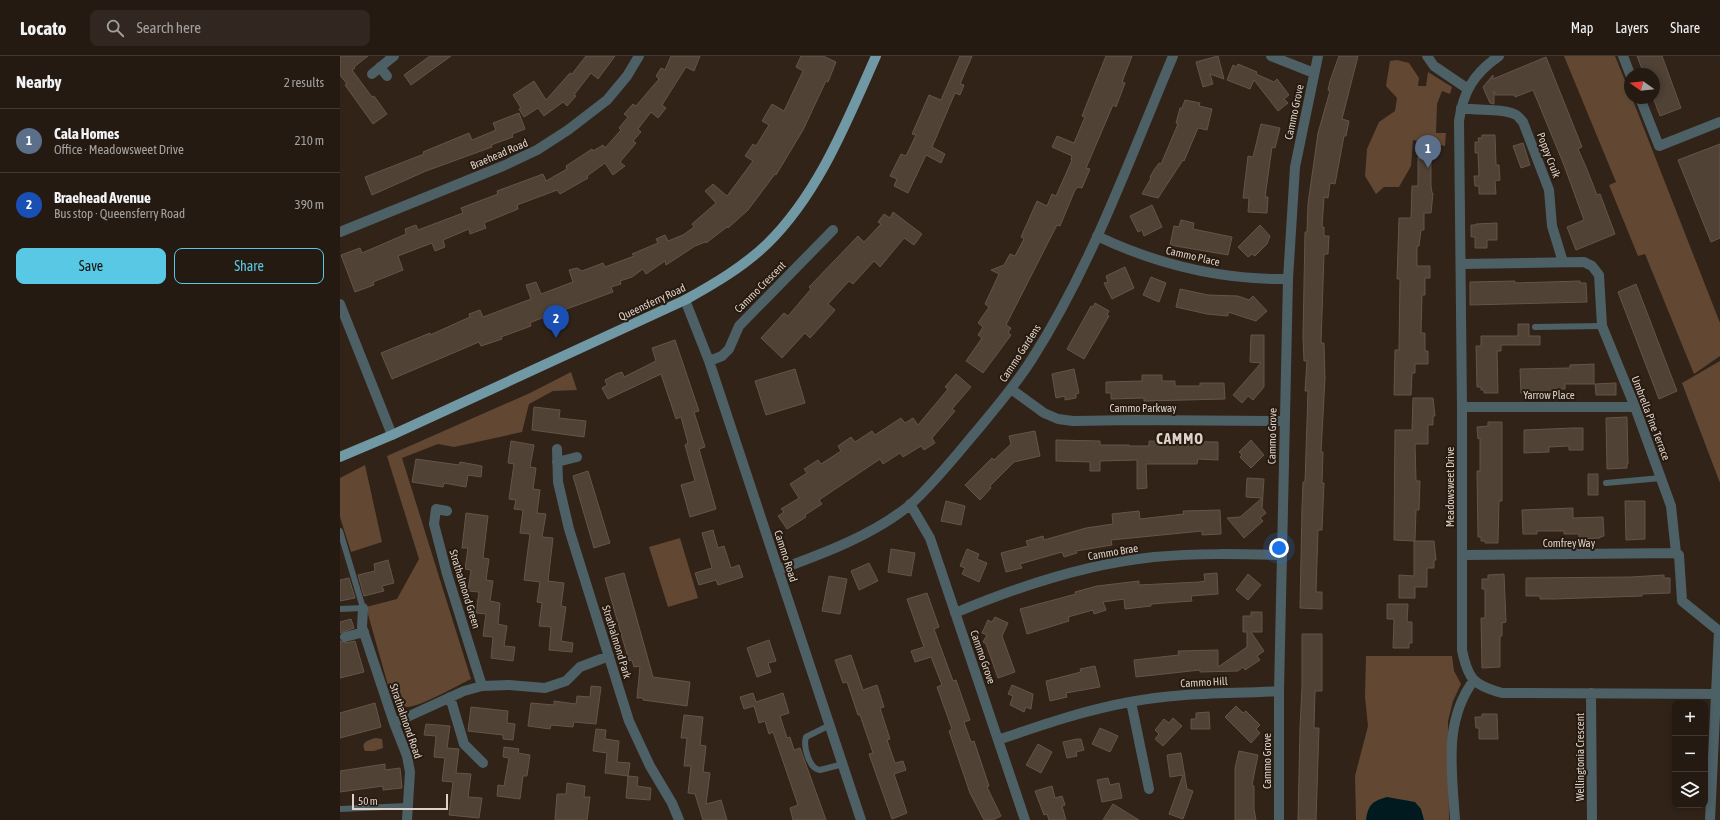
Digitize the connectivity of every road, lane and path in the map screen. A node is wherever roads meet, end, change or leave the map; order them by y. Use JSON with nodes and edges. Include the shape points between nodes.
{"nodes":[{"id":1,"x":394,"y":56,"type":"edge"},
{"id":2,"x":639,"y":56,"type":"edge"},
{"id":3,"x":876,"y":56,"type":"edge"},
{"id":4,"x":1173,"y":56,"type":"edge"},
{"id":5,"x":1271,"y":56,"type":"edge"},
{"id":6,"x":1318,"y":56,"type":"edge"},
{"id":7,"x":1427,"y":56,"type":"edge"},
{"id":8,"x":1499,"y":56,"type":"edge"},
{"id":9,"x":1623,"y":56,"type":"edge"},
{"id":10,"x":380,"y":67,"type":"junction"},
{"id":11,"x":1628,"y":68,"type":"edge"},
{"id":12,"x":1314,"y":73,"type":"junction"},
{"id":13,"x":372,"y":74,"type":"dead end"},
{"id":14,"x":387,"y":76,"type":"dead end"},
{"id":15,"x":1468,"y":89,"type":"junction"},
{"id":16,"x":1642,"y":104,"type":"edge"},
{"id":17,"x":1461,"y":108,"type":"junction"},
{"id":18,"x":1720,"y":122,"type":"edge"},
{"id":19,"x":833,"y":230,"type":"dead end"},
{"id":20,"x":340,"y":232,"type":"edge"},
{"id":21,"x":1097,"y":236,"type":"junction"},
{"id":22,"x":1563,"y":262,"type":"junction"},
{"id":23,"x":1461,"y":264,"type":"junction"},
{"id":24,"x":1288,"y":278,"type":"junction"},
{"id":25,"x":685,"y":300,"type":"junction"},
{"id":26,"x":340,"y":304,"type":"edge"},
{"id":27,"x":1602,"y":326,"type":"junction"},
{"id":28,"x":1535,"y":327,"type":"dead end"},
{"id":29,"x":709,"y":361,"type":"junction"},
{"id":30,"x":1011,"y":389,"type":"junction"},
{"id":31,"x":1635,"y":406,"type":"junction"},
{"id":32,"x":1462,"y":407,"type":"junction"},
{"id":33,"x":1284,"y":421,"type":"junction"},
{"id":34,"x":392,"y":435,"type":"junction"},
{"id":35,"x":557,"y":449,"type":"dead end"},
{"id":36,"x":340,"y":457,"type":"edge"},
{"id":37,"x":577,"y":457,"type":"dead end"},
{"id":38,"x":557,"y":462,"type":"junction"},
{"id":39,"x":1661,"y":478,"type":"junction"},
{"id":40,"x":1606,"y":483,"type":"dead end"},
{"id":41,"x":910,"y":504,"type":"junction"},
{"id":42,"x":447,"y":511,"type":"dead end"},
{"id":43,"x":340,"y":531,"type":"edge"},
{"id":44,"x":1676,"y":553,"type":"junction"},
{"id":45,"x":1282,"y":555,"type":"junction"},
{"id":46,"x":1463,"y":555,"type":"junction"},
{"id":47,"x":778,"y":570,"type":"junction"},
{"id":48,"x":362,"y":608,"type":"junction"},
{"id":49,"x":340,"y":609,"type":"edge"},
{"id":50,"x":955,"y":613,"type":"junction"},
{"id":51,"x":364,"y":632,"type":"junction"},
{"id":52,"x":345,"y":637,"type":"dead end"},
{"id":53,"x":609,"y":656,"type":"junction"},
{"id":54,"x":1474,"y":680,"type":"junction"},
{"id":55,"x":482,"y":686,"type":"junction"},
{"id":56,"x":1279,"y":691,"type":"junction"},
{"id":57,"x":1591,"y":693,"type":"junction"},
{"id":58,"x":1718,"y":694,"type":"edge"},
{"id":59,"x":450,"y":697,"type":"junction"},
{"id":60,"x":1131,"y":702,"type":"junction"},
{"id":61,"x":394,"y":723,"type":"junction"},
{"id":62,"x":830,"y":726,"type":"junction"},
{"id":63,"x":998,"y":740,"type":"junction"},
{"id":64,"x":483,"y":763,"type":"dead end"},
{"id":65,"x":842,"y":764,"type":"junction"},
{"id":66,"x":1148,"y":789,"type":"dead end"},
{"id":67,"x":407,"y":806,"type":"junction"},
{"id":68,"x":340,"y":809,"type":"edge"},
{"id":69,"x":407,"y":820,"type":"edge"},
{"id":70,"x":679,"y":820,"type":"edge"},
{"id":71,"x":861,"y":820,"type":"edge"},
{"id":72,"x":1025,"y":820,"type":"edge"},
{"id":73,"x":1279,"y":820,"type":"edge"},
{"id":74,"x":1455,"y":820,"type":"edge"},
{"id":75,"x":1592,"y":820,"type":"edge"},
{"id":76,"x":1710,"y":820,"type":"edge"}],
"edges":[{"from":1,"to":10,"type":"street"},
{"from":2,"to":20,"type":"street","name":"Braehead Road","via":[[627,76],[607,100],[537,150]]},
{"from":3,"to":25,"type":"main road","name":"Queensferry Road","via":[[837,142],[810,190],[788,220],[750,258],[714,285]]},
{"from":4,"to":21,"type":"street","name":"Cammo Gardens"},
{"from":5,"to":12,"type":"street"},
{"from":6,"to":12,"type":"street","name":"Cammo Grove"},
{"from":7,"to":15,"type":"street","via":[[1434,66]]},
{"from":8,"to":15,"type":"street","name":"Meadowsweet Drive","via":[[1478,73]]},
{"from":9,"to":11,"type":"street"},
{"from":10,"to":13,"type":"street"},
{"from":10,"to":14,"type":"street"},
{"from":12,"to":24,"type":"street","name":"Cammo Grove","via":[[1295,167]]},
{"from":15,"to":17,"type":"street","name":"Meadowsweet Drive"},
{"from":16,"to":18,"type":"street","via":[[1659,146]]},
{"from":17,"to":22,"type":"street","name":"Poppy Cruik","via":[[1506,111],[1516,114],[1523,122],[1549,190],[1552,226]]},
{"from":17,"to":23,"type":"street","name":"Meadowsweet Drive"},
{"from":19,"to":29,"type":"street","name":"Cammo Crescent","via":[[739,326],[729,349],[722,356]]},
{"from":21,"to":24,"type":"street","name":"Cammo Place","via":[[1133,252],[1203,271],[1224,275]]},
{"from":21,"to":30,"type":"street","name":"Cammo Gardens","via":[[1056,319]]},
{"from":22,"to":23,"type":"street","name":"Umbrella Pine Terrace"},
{"from":22,"to":27,"type":"street","name":"Umbrella Pine Terrace","via":[[1584,262],[1592,266],[1599,276]]},
{"from":23,"to":32,"type":"street","name":"Meadowsweet Drive"},
{"from":24,"to":33,"type":"street","name":"Cammo Grove"},
{"from":25,"to":29,"type":"street","name":"Cammo Road"},
{"from":25,"to":34,"type":"main road","name":"Queensferry Road"},
{"from":26,"to":34,"type":"street"},
{"from":27,"to":28,"type":"lane"},
{"from":27,"to":31,"type":"street","name":"Umbrella Pine Terrace"},
{"from":29,"to":47,"type":"street","name":"Cammo Road"},
{"from":30,"to":33,"type":"street","name":"Cammo Parkway","via":[[1044,413],[1058,419],[1073,421]]},
{"from":30,"to":41,"type":"street","name":"Cammo Gardens","via":[[949,465]]},
{"from":31,"to":32,"type":"street","name":"Yarrow Place"},
{"from":31,"to":39,"type":"street","name":"Umbrella Pine Terrace"},
{"from":32,"to":46,"type":"street","name":"Meadowsweet Drive"},
{"from":33,"to":45,"type":"street","name":"Cammo Grove"},
{"from":34,"to":36,"type":"main road","name":"Queensferry Road"},
{"from":35,"to":38,"type":"street","name":"Strathalmond Park"},
{"from":37,"to":38,"type":"street"},
{"from":38,"to":53,"type":"street","name":"Strathalmond Park","via":[[558,482],[569,529]]},
{"from":39,"to":40,"type":"lane"},
{"from":39,"to":44,"type":"street","name":"Umbrella Pine Terrace","via":[[1671,506]]},
{"from":41,"to":47,"type":"street","name":"Cammo Gardens","via":[[882,524],[841,545]]},
{"from":41,"to":50,"type":"street","name":"Cammo Grove","via":[[930,538]]},
{"from":42,"to":55,"type":"street","name":"Strathalmond Green","via":[[436,509],[434,524]]},
{"from":43,"to":48,"type":"lane","name":"Strathalmond Road"},
{"from":44,"to":46,"type":"street","name":"Comfrey Way"},
{"from":44,"to":58,"type":"street","name":"Umbrella Pine Terrace","via":[[1679,555],[1682,600],[1719,631]]},
{"from":45,"to":50,"type":"street","name":"Cammo Brae","via":[[1198,554],[1114,563],[1010,590]]},
{"from":45,"to":56,"type":"street","name":"Cammo Grove"},
{"from":46,"to":54,"type":"street","name":"Meadowsweet Drive","via":[[1462,650],[1466,668]]},
{"from":47,"to":62,"type":"street","name":"Cammo Road"},
{"from":48,"to":49,"type":"lane"},
{"from":48,"to":51,"type":"street","name":"Strathalmond Road"},
{"from":50,"to":63,"type":"street","name":"Cammo Grove"},
{"from":51,"to":52,"type":"street"},
{"from":51,"to":61,"type":"street","name":"Strathalmond Road"},
{"from":53,"to":55,"type":"street","via":[[580,667],[566,681],[545,688]]},
{"from":53,"to":70,"type":"street","name":"Strathalmond Park","via":[[629,721]]},
{"from":54,"to":57,"type":"street","via":[[1484,688],[1502,693]]},
{"from":54,"to":74,"type":"street","via":[[1464,694],[1454,722],[1452,750]]},
{"from":55,"to":59,"type":"street"},
{"from":56,"to":60,"type":"street","name":"Cammo Hill","via":[[1181,695]]},
{"from":56,"to":73,"type":"street","name":"Cammo Grove"},
{"from":57,"to":58,"type":"street"},
{"from":57,"to":75,"type":"street","name":"Wellingtonia Crescent"},
{"from":58,"to":76,"type":"street"},
{"from":59,"to":61,"type":"street"},
{"from":59,"to":64,"type":"street","via":[[464,744]]},
{"from":60,"to":63,"type":"street","name":"Cammo Hill","via":[[1067,717]]},
{"from":60,"to":66,"type":"street"},
{"from":61,"to":67,"type":"street","name":"Strathalmond Road","via":[[407,756],[410,772]]},
{"from":62,"to":65,"type":"street","name":"Cammo Road"},
{"from":62,"to":65,"type":"lane","via":[[806,737],[805,747],[816,770]]},
{"from":63,"to":72,"type":"street","name":"Cammo Grove"},
{"from":65,"to":71,"type":"street","name":"Cammo Road"},
{"from":67,"to":68,"type":"lane"},
{"from":67,"to":69,"type":"street","name":"Strathalmond Road"}]}
